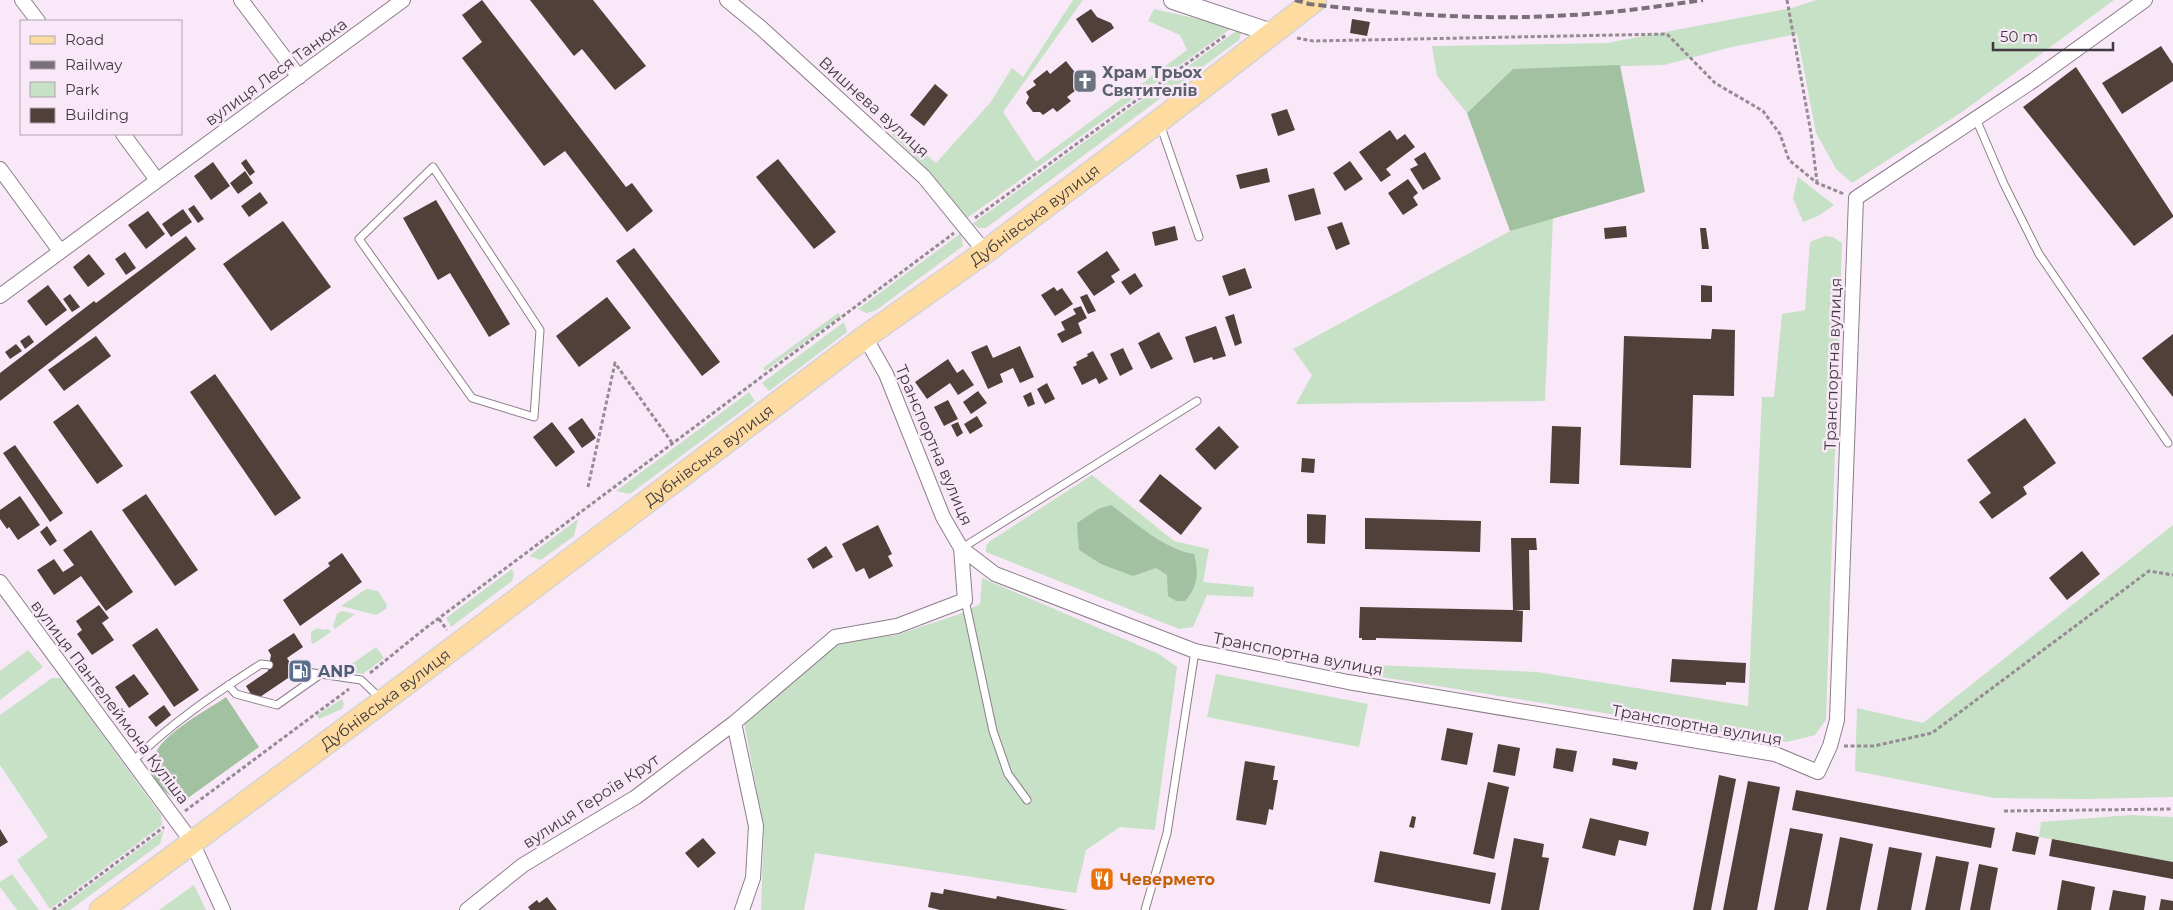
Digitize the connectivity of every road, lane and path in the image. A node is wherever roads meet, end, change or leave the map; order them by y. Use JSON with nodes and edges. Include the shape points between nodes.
{"nodes":[{"id":1,"x":22,"y":0,"type":"edge"},
{"id":2,"x":241,"y":0,"type":"edge"},
{"id":3,"x":403,"y":0,"type":"edge"},
{"id":4,"x":727,"y":0,"type":"edge"},
{"id":5,"x":1173,"y":0,"type":"edge"},
{"id":6,"x":1315,"y":0,"type":"edge"},
{"id":7,"x":1787,"y":0,"type":"edge"},
{"id":8,"x":2145,"y":0,"type":"edge"},
{"id":9,"x":37,"y":20,"type":"edge"},
{"id":10,"x":1242,"y":23,"type":"junction"},
{"id":11,"x":1272,"y":34,"type":"junction"},
{"id":12,"x":299,"y":77,"type":"junction"},
{"id":13,"x":1976,"y":119,"type":"junction"},
{"id":14,"x":1159,"y":121,"type":"junction"},
{"id":15,"x":124,"y":135,"type":"edge"},
{"id":16,"x":0,"y":169,"type":"edge"},
{"id":17,"x":157,"y":180,"type":"junction"},
{"id":18,"x":1817,"y":182,"type":"junction"},
{"id":19,"x":1856,"y":198,"type":"junction"},
{"id":20,"x":964,"y":225,"type":"junction"},
{"id":21,"x":1199,"y":237,"type":"dead end"},
{"id":22,"x":60,"y":251,"type":"junction"},
{"id":23,"x":985,"y":252,"type":"junction"},
{"id":24,"x":0,"y":296,"type":"edge"},
{"id":25,"x":865,"y":337,"type":"junction"},
{"id":26,"x":1197,"y":401,"type":"dead end"},
{"id":27,"x":534,"y":417,"type":"joint"},
{"id":28,"x":2168,"y":443,"type":"dead end"},
{"id":29,"x":673,"y":444,"type":"junction"},
{"id":30,"x":588,"y":487,"type":"dead end"},
{"id":31,"x":961,"y":548,"type":"junction"},
{"id":32,"x":2173,"y":575,"type":"edge"},
{"id":33,"x":0,"y":582,"type":"edge"},
{"id":34,"x":965,"y":600,"type":"junction"},
{"id":35,"x":1195,"y":651,"type":"junction"},
{"id":36,"x":269,"y":666,"type":"dead end"},
{"id":37,"x":293,"y":670,"type":"dead end"},
{"id":38,"x":321,"y":674,"type":"junction"},
{"id":39,"x":361,"y":680,"type":"junction"},
{"id":40,"x":228,"y":685,"type":"junction"},
{"id":41,"x":383,"y":701,"type":"junction"},
{"id":42,"x":734,"y":723,"type":"junction"},
{"id":43,"x":1830,"y":746,"type":"junction"},
{"id":44,"x":133,"y":761,"type":"junction"},
{"id":45,"x":1027,"y":800,"type":"dead end"},
{"id":46,"x":2173,"y":809,"type":"edge"},
{"id":47,"x":2004,"y":811,"type":"dead end"},
{"id":48,"x":175,"y":818,"type":"junction"},
{"id":49,"x":192,"y":842,"type":"junction"},
{"id":50,"x":53,"y":910,"type":"edge"},
{"id":51,"x":102,"y":910,"type":"edge"},
{"id":52,"x":222,"y":910,"type":"edge"},
{"id":53,"x":467,"y":910,"type":"edge"},
{"id":54,"x":742,"y":910,"type":"edge"},
{"id":55,"x":1146,"y":910,"type":"edge"}],
"edges":[{"from":1,"to":9,"type":"street"},
{"from":2,"to":12,"type":"street"},
{"from":3,"to":12,"type":"street","name":"вулиця Леся Танюка"},
{"from":4,"to":20,"type":"street","name":"Вишнева вулиця","via":[[760,26],[924,177]]},
{"from":5,"to":10,"type":"street"},
{"from":6,"to":11,"type":"main road","name":"Дубнівська вулиця"},
{"from":7,"to":18,"type":"path"},
{"from":8,"to":13,"type":"street"},
{"from":10,"to":11,"type":"street"},
{"from":10,"to":20,"type":"path"},
{"from":11,"to":14,"type":"main road","name":"Дубнівська вулиця"},
{"from":11,"to":18,"type":"path","via":[[1313,41],[1667,34],[1715,83],[1763,111],[1780,134],[1789,160]]},
{"from":12,"to":17,"type":"street","name":"вулиця Леся Танюка"},
{"from":13,"to":19,"type":"street"},
{"from":13,"to":28,"type":"lane","via":[[2039,254]]},
{"from":14,"to":21,"type":"lane"},
{"from":14,"to":23,"type":"main road","name":"Дубнівська вулиця"},
{"from":15,"to":17,"type":"street"},
{"from":16,"to":22,"type":"street"},
{"from":17,"to":22,"type":"street","name":"вулиця Леся Танюка"},
{"from":18,"to":19,"type":"path"},
{"from":19,"to":43,"type":"street","name":"Транспортна вулиця","via":[[1837,720]]},
{"from":20,"to":23,"type":"street","name":"Вишнева вулиця"},
{"from":20,"to":29,"type":"path"},
{"from":22,"to":24,"type":"street","name":"вулиця Леся Танюка"},
{"from":23,"to":25,"type":"main road","name":"Дубнівська вулиця"},
{"from":25,"to":31,"type":"street","name":"Транспортна вулиця","via":[[886,374],[942,517]]},
{"from":25,"to":41,"type":"main road","name":"Дубнівська вулиця"},
{"from":26,"to":31,"type":"lane"},
{"from":27,"to":27,"type":"lane","via":[[540,330],[433,167],[358,239],[472,398]]},
{"from":29,"to":30,"type":"path","via":[[615,362]]},
{"from":29,"to":39,"type":"path"},
{"from":31,"to":34,"type":"street"},
{"from":31,"to":35,"type":"street","name":"Транспортна вулиця","via":[[996,574]]},
{"from":32,"to":43,"type":"path","via":[[2149,571],[1932,733],[1874,746]]},
{"from":33,"to":44,"type":"street","name":"вулиця Пантелеймона Куліша"},
{"from":34,"to":42,"type":"street","name":"вулиця Героїв Крут","via":[[897,626],[835,636]]},
{"from":34,"to":45,"type":"lane","via":[[993,731],[1008,774]]},
{"from":35,"to":43,"type":"street","name":"Транспортна вулиця","via":[[1348,682],[1775,754],[1818,772]]},
{"from":35,"to":55,"type":"lane","via":[[1167,833]]},
{"from":36,"to":40,"type":"lane","via":[[261,664]]},
{"from":37,"to":38,"type":"lane"},
{"from":38,"to":39,"type":"lane"},
{"from":38,"to":40,"type":"lane","via":[[277,705],[236,694]]},
{"from":39,"to":41,"type":"lane"},
{"from":39,"to":48,"type":"path"},
{"from":40,"to":44,"type":"lane","via":[[159,735]]},
{"from":41,"to":49,"type":"main road","name":"Дубнівська вулиця"},
{"from":42,"to":53,"type":"street","name":"вулиця Героїв Крут","via":[[636,797],[523,866]]},
{"from":42,"to":54,"type":"street","via":[[756,826],[753,878]]},
{"from":44,"to":48,"type":"street","name":"вулиця Пантелеймона Куліша"},
{"from":46,"to":47,"type":"path"},
{"from":48,"to":49,"type":"street","name":"вулиця Пантелеймона Куліша"},
{"from":48,"to":50,"type":"path"},
{"from":49,"to":51,"type":"main road","name":"Дубнівська вулиця"},
{"from":49,"to":52,"type":"street"}]}
